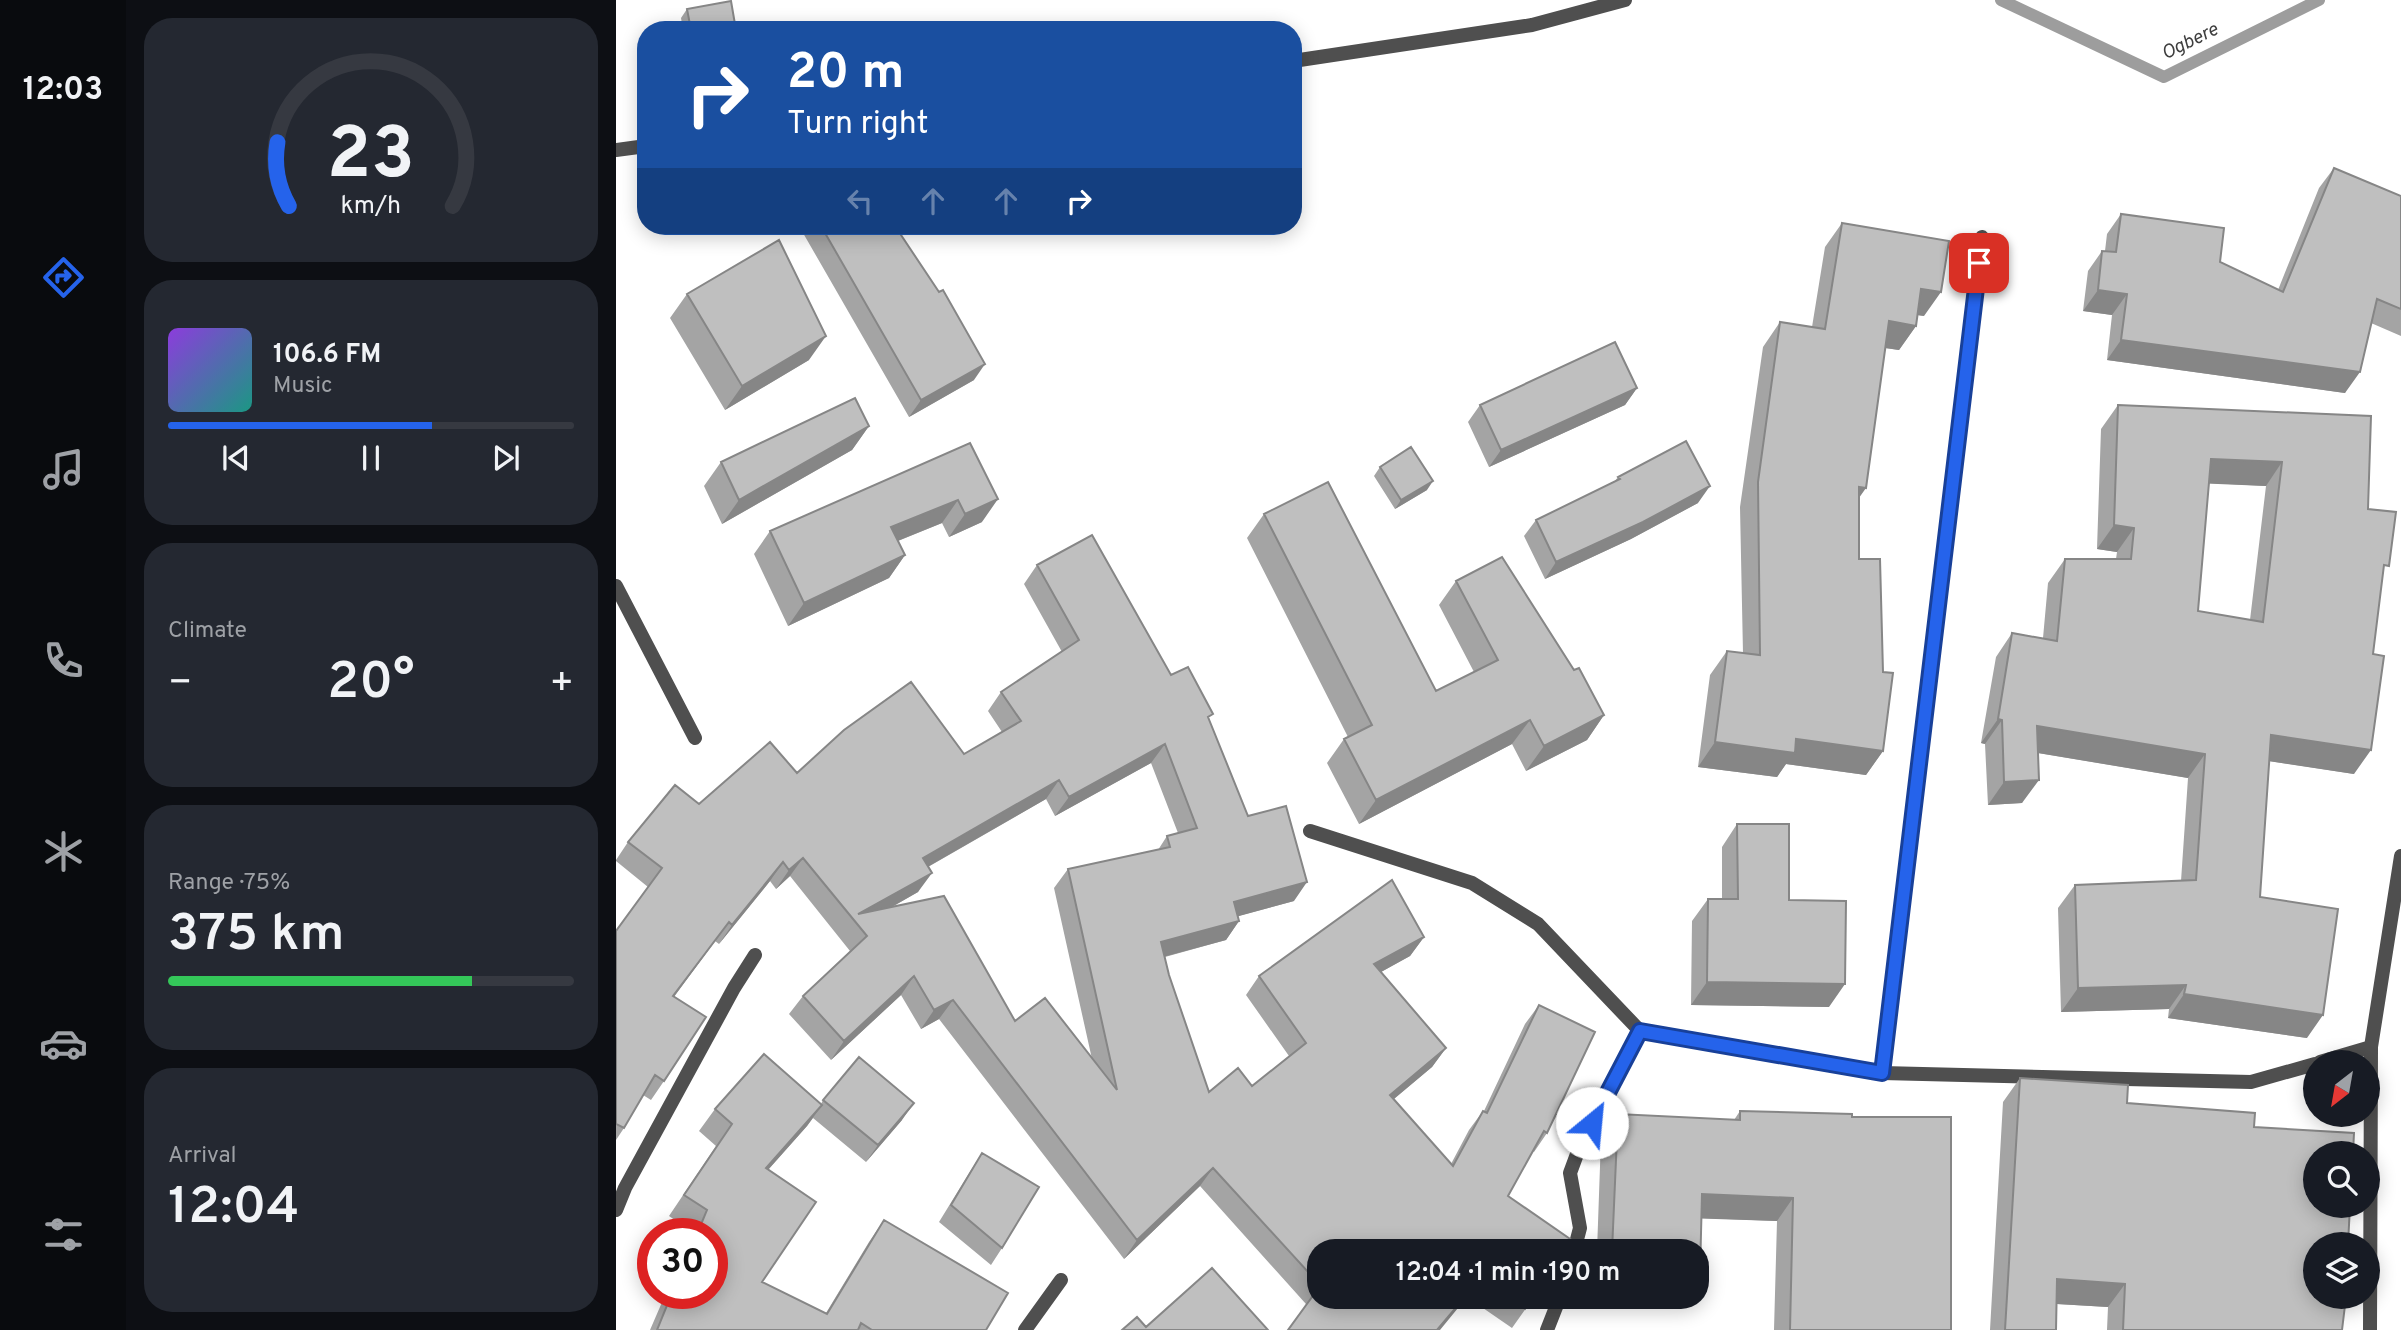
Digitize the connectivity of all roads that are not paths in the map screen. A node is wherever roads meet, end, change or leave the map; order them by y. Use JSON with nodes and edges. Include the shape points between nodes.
{"nodes":[{"id":1,"x":1625,"y":0,"type":"edge"},
{"id":2,"x":1302,"y":60,"type":"edge"},
{"id":3,"x":637,"y":147,"type":"edge"},
{"id":4,"x":616,"y":150,"type":"edge"},
{"id":5,"x":1982,"y":237,"type":"dead end"},
{"id":6,"x":616,"y":586,"type":"edge"},
{"id":7,"x":695,"y":738,"type":"dead end"},
{"id":8,"x":1310,"y":831,"type":"dead end"},
{"id":9,"x":2401,"y":856,"type":"edge"},
{"id":10,"x":755,"y":955,"type":"dead end"},
{"id":11,"x":1640,"y":1031,"type":"junction"},
{"id":12,"x":2371,"y":1047,"type":"junction"},
{"id":13,"x":2361,"y":1050,"type":"edge"},
{"id":14,"x":2303,"y":1067,"type":"edge"},
{"id":15,"x":1882,"y":1073,"type":"junction"},
{"id":16,"x":616,"y":1210,"type":"edge"},
{"id":17,"x":1577,"y":1239,"type":"edge"},
{"id":18,"x":1061,"y":1280,"type":"dead end"},
{"id":19,"x":1555,"y":1309,"type":"edge"},
{"id":20,"x":1025,"y":1330,"type":"edge"},
{"id":21,"x":1547,"y":1330,"type":"edge"},
{"id":22,"x":2370,"y":1330,"type":"edge"}],
"edges":[{"from":1,"to":2,"type":"street","via":[[1532,25]]},
{"from":3,"to":4,"type":"street"},
{"from":5,"to":15,"type":"street"},
{"from":6,"to":7,"type":"street"},
{"from":8,"to":11,"type":"street","via":[[1472,883],[1538,924]]},
{"from":9,"to":12,"type":"street"},
{"from":10,"to":16,"type":"street"},
{"from":11,"to":15,"type":"street"},
{"from":11,"to":17,"type":"street","via":[[1570,1173],[1580,1228]]},
{"from":12,"to":13,"type":"street"},
{"from":12,"to":22,"type":"street"},
{"from":14,"to":15,"type":"street","via":[[2251,1082]]},
{"from":18,"to":20,"type":"street"},
{"from":19,"to":21,"type":"street"}]}
